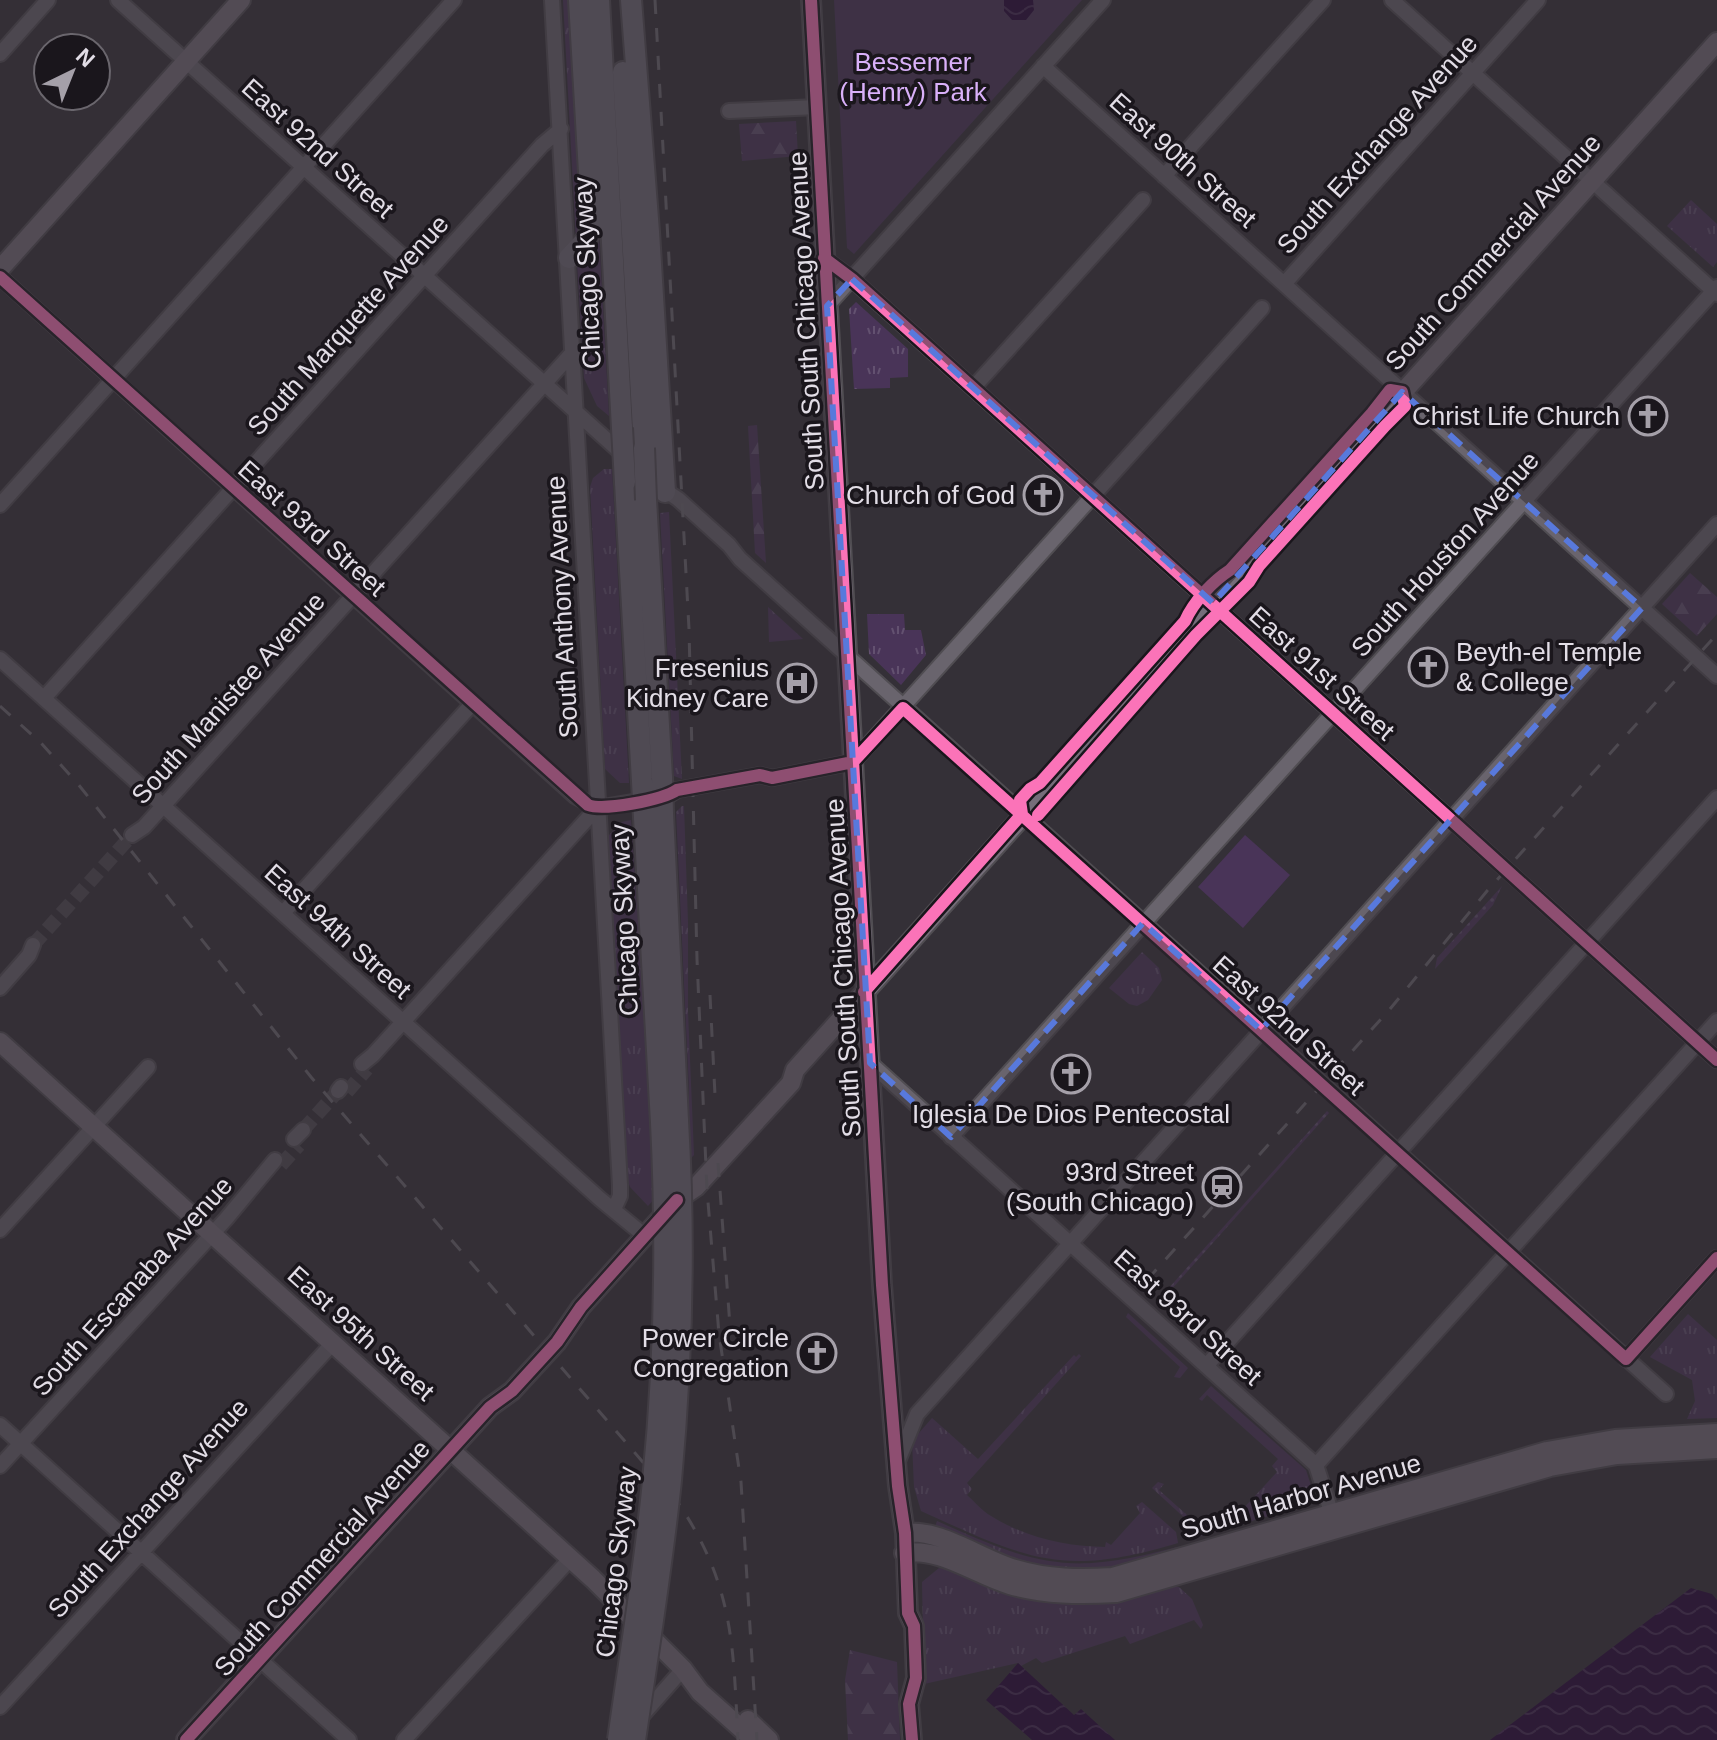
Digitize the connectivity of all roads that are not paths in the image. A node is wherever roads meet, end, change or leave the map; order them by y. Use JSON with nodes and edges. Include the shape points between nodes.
{"nodes":[{"id":1,"x":48,"y":0,"type":"edge"},
{"id":2,"x":118,"y":0,"type":"edge"},
{"id":3,"x":241,"y":0,"type":"edge"},
{"id":4,"x":454,"y":0,"type":"edge"},
{"id":5,"x":579,"y":0,"type":"edge"},
{"id":6,"x":599,"y":0,"type":"edge"},
{"id":7,"x":619,"y":0,"type":"edge"},
{"id":8,"x":631,"y":0,"type":"edge"},
{"id":9,"x":811,"y":0,"type":"edge"},
{"id":10,"x":1103,"y":0,"type":"edge"},
{"id":11,"x":1323,"y":0,"type":"edge"},
{"id":12,"x":1392,"y":0,"type":"edge"},
{"id":13,"x":1538,"y":0,"type":"edge"},
{"id":14,"x":550,"y":2,"type":"edge"},
{"id":15,"x":1717,"y":42,"type":"edge"},
{"id":16,"x":0,"y":54,"type":"edge"},
{"id":17,"x":186,"y":61,"type":"junction"},
{"id":18,"x":1043,"y":66,"type":"junction"},
{"id":19,"x":1473,"y":73,"type":"junction"},
{"id":20,"x":817,"y":107,"type":"junction"},
{"id":21,"x":729,"y":111,"type":"dead end"},
{"id":22,"x":561,"y":129,"type":"junction"},
{"id":23,"x":304,"y":167,"type":"junction"},
{"id":24,"x":1164,"y":176,"type":"junction"},
{"id":25,"x":1592,"y":181,"type":"junction"},
{"id":26,"x":1143,"y":200,"type":"dead end"},
{"id":27,"x":569,"y":258,"type":"junction"},
{"id":28,"x":824,"y":258,"type":"junction"},
{"id":29,"x":0,"y":269,"type":"edge"},
{"id":30,"x":424,"y":276,"type":"junction"},
{"id":31,"x":0,"y":277,"type":"edge"},
{"id":32,"x":852,"y":279,"type":"junction"},
{"id":33,"x":1284,"y":284,"type":"junction"},
{"id":34,"x":1716,"y":291,"type":"edge"},
{"id":35,"x":827,"y":306,"type":"junction"},
{"id":36,"x":1262,"y":308,"type":"dead end"},
{"id":37,"x":573,"y":352,"type":"junction"},
{"id":38,"x":113,"y":379,"type":"junction"},
{"id":39,"x":544,"y":383,"type":"junction"},
{"id":40,"x":973,"y":388,"type":"junction"},
{"id":41,"x":1402,"y":392,"type":"junction"},
{"id":42,"x":576,"y":412,"type":"junction"},
{"id":43,"x":234,"y":487,"type":"junction"},
{"id":44,"x":655,"y":496,"type":"junction"},
{"id":45,"x":1093,"y":496,"type":"junction"},
{"id":46,"x":1524,"y":502,"type":"junction"},
{"id":47,"x":0,"y":505,"type":"edge"},
{"id":48,"x":1717,"y":524,"type":"edge"},
{"id":49,"x":353,"y":595,"type":"junction"},
{"id":50,"x":1212,"y":603,"type":"junction"},
{"id":51,"x":1642,"y":608,"type":"junction"},
{"id":52,"x":846,"y":655,"type":"junction"},
{"id":53,"x":0,"y":659,"type":"edge"},
{"id":54,"x":1717,"y":676,"type":"edge"},
{"id":55,"x":44,"y":698,"type":"junction"},
{"id":56,"x":473,"y":703,"type":"junction"},
{"id":57,"x":903,"y":708,"type":"junction"},
{"id":58,"x":1334,"y":714,"type":"junction"},
{"id":59,"x":853,"y":762,"type":"junction"},
{"id":60,"x":656,"y":797,"type":"junction"},
{"id":61,"x":1717,"y":798,"type":"edge"},
{"id":62,"x":163,"y":806,"type":"junction"},
{"id":63,"x":597,"y":808,"type":"junction"},
{"id":64,"x":1022,"y":814,"type":"junction"},
{"id":65,"x":1451,"y":820,"type":"junction"},
{"id":66,"x":138,"y":834,"type":"tunnel mouth"},
{"id":67,"x":283,"y":913,"type":"junction"},
{"id":68,"x":1143,"y":923,"type":"junction"},
{"id":69,"x":1587,"y":943,"type":"junction"},
{"id":70,"x":34,"y":951,"type":"tunnel mouth"},
{"id":71,"x":0,"y":988,"type":"edge"},
{"id":72,"x":864,"y":992,"type":"junction"},
{"id":73,"x":1717,"y":1021,"type":"edge"},
{"id":74,"x":403,"y":1022,"type":"junction"},
{"id":75,"x":1261,"y":1030,"type":"junction"},
{"id":76,"x":0,"y":1042,"type":"edge"},
{"id":77,"x":1697,"y":1043,"type":"junction"},
{"id":78,"x":1717,"y":1060,"type":"edge"},
{"id":79,"x":367,"y":1063,"type":"tunnel mouth"},
{"id":80,"x":870,"y":1063,"type":"junction"},
{"id":81,"x":148,"y":1067,"type":"dead end"},
{"id":82,"x":670,"y":1122,"type":"junction"},
{"id":83,"x":94,"y":1127,"type":"junction"},
{"id":84,"x":951,"y":1137,"type":"junction"},
{"id":85,"x":1398,"y":1153,"type":"junction"},
{"id":86,"x":278,"y":1162,"type":"tunnel mouth"},
{"id":87,"x":614,"y":1209,"type":"junction"},
{"id":88,"x":0,"y":1230,"type":"edge"},
{"id":89,"x":212,"y":1234,"type":"junction"},
{"id":90,"x":645,"y":1236,"type":"junction"},
{"id":91,"x":1070,"y":1244,"type":"junction"},
{"id":92,"x":1508,"y":1252,"type":"junction"},
{"id":93,"x":1717,"y":1258,"type":"edge"},
{"id":94,"x":333,"y":1343,"type":"junction"},
{"id":95,"x":1626,"y":1359,"type":"junction"},
{"id":96,"x":1206,"y":1366,"type":"junction"},
{"id":97,"x":1666,"y":1394,"type":"dead end"},
{"id":98,"x":892,"y":1410,"type":"junction"},
{"id":99,"x":917,"y":1414,"type":"junction"},
{"id":100,"x":0,"y":1425,"type":"edge"},
{"id":101,"x":1717,"y":1433,"type":"edge"},
{"id":102,"x":20,"y":1444,"type":"junction"},
{"id":103,"x":452,"y":1449,"type":"junction"},
{"id":104,"x":1712,"y":1451,"type":"edge"},
{"id":105,"x":896,"y":1465,"type":"junction"},
{"id":106,"x":1316,"y":1465,"type":"junction"},
{"id":107,"x":0,"y":1466,"type":"edge"},
{"id":108,"x":1334,"y":1522,"type":"junction"},
{"id":109,"x":905,"y":1533,"type":"junction"},
{"id":110,"x":140,"y":1552,"type":"junction"},
{"id":111,"x":904,"y":1553,"type":"junction"},
{"id":112,"x":571,"y":1558,"type":"junction"},
{"id":113,"x":260,"y":1659,"type":"junction"},
{"id":114,"x":683,"y":1669,"type":"junction"},
{"id":115,"x":911,"y":1698,"type":"junction"},
{"id":116,"x":0,"y":1707,"type":"edge"},
{"id":117,"x":186,"y":1740,"type":"edge"},
{"id":118,"x":349,"y":1740,"type":"edge"},
{"id":119,"x":404,"y":1740,"type":"edge"},
{"id":120,"x":619,"y":1740,"type":"edge"},
{"id":121,"x":635,"y":1740,"type":"edge"},
{"id":122,"x":754,"y":1740,"type":"edge"},
{"id":123,"x":769,"y":1740,"type":"edge"},
{"id":124,"x":905,"y":1740,"type":"edge"},
{"id":125,"x":912,"y":1740,"type":"edge"}],
"edges":[{"from":1,"to":16,"type":"street"},
{"from":2,"to":17,"type":"street","name":"East 92nd Street"},
{"from":3,"to":17,"type":"main road"},
{"from":4,"to":23,"type":"street"},
{"from":5,"to":27,"type":"highway","via":[[592,224],[587,239]]},
{"from":6,"to":60,"type":"highway","name":"Chicago Skyway","bridge":true,"via":[[625,482]]},
{"from":7,"to":44,"type":"highway","name":"Chicago Skyway","bridge":true,"via":[[644,448]]},
{"from":8,"to":44,"type":"highway","via":[[648,217]]},
{"from":9,"to":20,"type":"main road","name":"South South Chicago Avenue"},
{"from":10,"to":18,"type":"street"},
{"from":11,"to":24,"type":"street"},
{"from":12,"to":19,"type":"street"},
{"from":13,"to":19,"type":"street","name":"South Exchange Avenue"},
{"from":14,"to":22,"type":"street","name":"South Anthony Avenue"},
{"from":15,"to":25,"type":"main road","name":"South Commercial Avenue"},
{"from":17,"to":23,"type":"street","name":"East 92nd Street"},
{"from":17,"to":29,"type":"main road"},
{"from":18,"to":24,"type":"street","name":"East 90th Street"},
{"from":18,"to":32,"type":"street"},
{"from":19,"to":25,"type":"street"},
{"from":19,"to":33,"type":"street","name":"South Exchange Avenue"},
{"from":20,"to":21,"type":"street"},
{"from":20,"to":28,"type":"main road","name":"South South Chicago Avenue"},
{"from":22,"to":27,"type":"street","name":"South Anthony Avenue"},
{"from":22,"to":30,"type":"street","name":"South Marquette Avenue"},
{"from":23,"to":30,"type":"street","name":"East 92nd Street"},
{"from":23,"to":38,"type":"street"},
{"from":24,"to":33,"type":"street","name":"East 90th Street"},
{"from":25,"to":34,"type":"street"},
{"from":25,"to":41,"type":"main road","name":"South Commercial Avenue"},
{"from":26,"to":40,"type":"street"},
{"from":27,"to":37,"type":"street","name":"South Anthony Avenue"},
{"from":28,"to":32,"type":"street","name":"East 91st Street"},
{"from":28,"to":35,"type":"main road","name":"South South Chicago Avenue"},
{"from":30,"to":39,"type":"street","name":"East 92nd Street"},
{"from":30,"to":43,"type":"street","name":"South Marquette Avenue"},
{"from":31,"to":38,"type":"street","name":"East 93rd Street"},
{"from":32,"to":35,"type":"street"},
{"from":32,"to":40,"type":"street","name":"East 91st Street"},
{"from":33,"to":41,"type":"street","name":"East 90th Street"},
{"from":34,"to":46,"type":"street","name":"South Houston Avenue"},
{"from":35,"to":52,"type":"main road","name":"South South Chicago Avenue"},
{"from":36,"to":45,"type":"street"},
{"from":37,"to":39,"type":"street","name":"South Manistee Avenue"},
{"from":37,"to":42,"type":"street","name":"South Anthony Avenue"},
{"from":38,"to":43,"type":"street","name":"East 93rd Street"},
{"from":38,"to":47,"type":"street"},
{"from":39,"to":42,"type":"street","name":"East 92nd Street"},
{"from":39,"to":49,"type":"street","name":"South Manistee Avenue"},
{"from":40,"to":45,"type":"street","name":"East 91st Street"},
{"from":41,"to":46,"type":"street","name":"East 90th Street"},
{"from":41,"to":50,"type":"main road","name":"South Commercial Avenue"},
{"from":42,"to":44,"type":"street","name":"East 92nd Street"},
{"from":42,"to":63,"type":"street","name":"South Anthony Avenue"},
{"from":43,"to":49,"type":"street","name":"East 93rd Street"},
{"from":43,"to":55,"type":"street","name":"South Marquette Avenue"},
{"from":44,"to":52,"type":"street","name":"East 92nd Street","via":[[678,499]]},
{"from":44,"to":60,"type":"highway","name":"Chicago Skyway"},
{"from":45,"to":50,"type":"street","name":"East 91st Street"},
{"from":45,"to":57,"type":"street"},
{"from":46,"to":51,"type":"street","name":"East 90th Street"},
{"from":46,"to":58,"type":"street","name":"South Houston Avenue"},
{"from":48,"to":51,"type":"street"},
{"from":49,"to":56,"type":"street","name":"East 93rd Street"},
{"from":49,"to":62,"type":"street","name":"South Manistee Avenue"},
{"from":50,"to":58,"type":"street","name":"East 91st Street"},
{"from":50,"to":64,"type":"main road","name":"South Commercial Avenue"},
{"from":51,"to":54,"type":"street","name":"East 90th Street"},
{"from":51,"to":65,"type":"street"},
{"from":52,"to":57,"type":"street","name":"East 92nd Street"},
{"from":52,"to":59,"type":"main road","name":"South South Chicago Avenue"},
{"from":53,"to":55,"type":"street","name":"East 94th Street"},
{"from":55,"to":62,"type":"street","name":"East 94th Street"},
{"from":56,"to":63,"type":"street","name":"East 93rd Street","via":[[575,796]]},
{"from":56,"to":67,"type":"street"},
{"from":57,"to":59,"type":"street"},
{"from":57,"to":64,"type":"street","name":"East 92nd Street"},
{"from":58,"to":65,"type":"street","name":"East 91st Street"},
{"from":58,"to":68,"type":"street","name":"South Houston Avenue"},
{"from":59,"to":60,"type":"street"},
{"from":59,"to":72,"type":"main road","name":"South South Chicago Avenue"},
{"from":60,"to":63,"type":"street"},
{"from":60,"to":82,"type":"highway","name":"Chicago Skyway"},
{"from":61,"to":69,"type":"street"},
{"from":62,"to":66,"type":"street","name":"South Manistee Avenue"},
{"from":62,"to":67,"type":"street","name":"East 94th Street"},
{"from":63,"to":74,"type":"street"},
{"from":63,"to":87,"type":"street","name":"South Anthony Avenue","via":[[620,1185]]},
{"from":64,"to":68,"type":"street","name":"East 92nd Street"},
{"from":64,"to":72,"type":"main road","name":"South Commercial Avenue"},
{"from":65,"to":69,"type":"street","name":"East 91st Street"},
{"from":65,"to":75,"type":"street"},
{"from":67,"to":74,"type":"street","name":"East 94th Street"},
{"from":68,"to":75,"type":"street","name":"East 92nd Street"},
{"from":68,"to":84,"type":"street","name":"South Houston Avenue"},
{"from":69,"to":77,"type":"street","name":"East 91st Street"},
{"from":69,"to":85,"type":"street"},
{"from":70,"to":71,"type":"street"},
{"from":72,"to":80,"type":"main road","name":"South South Chicago Avenue"},
{"from":72,"to":90,"type":"main road","name":"South Commercial Avenue","via":[[795,1070],[791,1083]]},
{"from":73,"to":77,"type":"street"},
{"from":74,"to":79,"type":"street"},
{"from":74,"to":87,"type":"street","name":"East 94th Street"},
{"from":75,"to":85,"type":"street","name":"East 92nd Street"},
{"from":75,"to":91,"type":"street"},
{"from":76,"to":83,"type":"main road","name":"East 95th Street"},
{"from":77,"to":78,"type":"street","name":"East 91st Street"},
{"from":77,"to":92,"type":"street"},
{"from":80,"to":84,"type":"street","name":"East 93rd Street"},
{"from":80,"to":98,"type":"main road","name":"South South Chicago Avenue"},
{"from":81,"to":83,"type":"street"},
{"from":82,"to":120,"type":"highway","name":"Chicago Skyway","bridge":true,"via":[[657,1443]]},
{"from":82,"to":121,"type":"highway","name":"Chicago Skyway","bridge":true,"via":[[682,1245],[676,1407]]},
{"from":83,"to":88,"type":"street"},
{"from":83,"to":89,"type":"main road","name":"East 95th Street"},
{"from":84,"to":91,"type":"street","name":"East 93rd Street"},
{"from":85,"to":92,"type":"street","name":"East 92nd Street"},
{"from":85,"to":96,"type":"street"},
{"from":86,"to":89,"type":"street","name":"South Escanaba Avenue"},
{"from":87,"to":90,"type":"street","name":"East 94th Street"},
{"from":89,"to":94,"type":"main road","name":"East 95th Street"},
{"from":89,"to":102,"type":"street","name":"South Escanaba Avenue"},
{"from":90,"to":103,"type":"main road","name":"South Commercial Avenue","via":[[502,1384],[490,1407]]},
{"from":91,"to":96,"type":"street","name":"East 93rd Street"},
{"from":91,"to":99,"type":"street"},
{"from":92,"to":95,"type":"street","name":"East 92nd Street"},
{"from":92,"to":106,"type":"street"},
{"from":93,"to":95,"type":"street"},
{"from":94,"to":103,"type":"main road","name":"East 95th Street"},
{"from":94,"to":110,"type":"street","name":"South Exchange Avenue"},
{"from":95,"to":97,"type":"street","name":"East 92nd Street"},
{"from":96,"to":106,"type":"street","name":"East 93rd Street"},
{"from":98,"to":99,"type":"street"},
{"from":98,"to":105,"type":"main road","name":"South South Chicago Avenue"},
{"from":99,"to":105,"type":"street"},
{"from":100,"to":102,"type":"street"},
{"from":101,"to":108,"type":"main road","name":"South Harbor Avenue","via":[[1615,1439],[1547,1451]]},
{"from":102,"to":107,"type":"street","name":"South Escanaba Avenue"},
{"from":102,"to":110,"type":"street"},
{"from":103,"to":112,"type":"main road","name":"East 95th Street"},
{"from":103,"to":113,"type":"main road","name":"South Commercial Avenue"},
{"from":104,"to":108,"type":"main road","name":"South Harbor Avenue","via":[[1617,1455],[1550,1467]]},
{"from":105,"to":109,"type":"main road","name":"South South Chicago Avenue"},
{"from":106,"to":108,"type":"street"},
{"from":108,"to":109,"type":"main road","name":"South Harbor Avenue","via":[[1089,1579],[1038,1576],[925,1533]]},
{"from":108,"to":111,"type":"main road","name":"South Harbor Avenue","via":[[1149,1585],[1089,1595],[1035,1592],[932,1553]]},
{"from":109,"to":111,"type":"main road","name":"South South Chicago Avenue"},
{"from":110,"to":113,"type":"street"},
{"from":110,"to":116,"type":"street","name":"South Exchange Avenue"},
{"from":111,"to":115,"type":"main road","name":"South South Chicago Avenue"},
{"from":112,"to":114,"type":"main road","name":"East 95th Street"},
{"from":112,"to":119,"type":"street"},
{"from":113,"to":117,"type":"main road","name":"South Commercial Avenue"},
{"from":113,"to":118,"type":"street"},
{"from":114,"to":120,"type":"street"},
{"from":114,"to":122,"type":"main road","name":"East 95th Street","via":[[700,1692]]},
{"from":114,"to":123,"type":"main road","name":"East 95th Street"},
{"from":115,"to":124,"type":"main road","via":[[904,1711]]},
{"from":115,"to":125,"type":"main road","name":"South South Chicago Avenue"}]}
